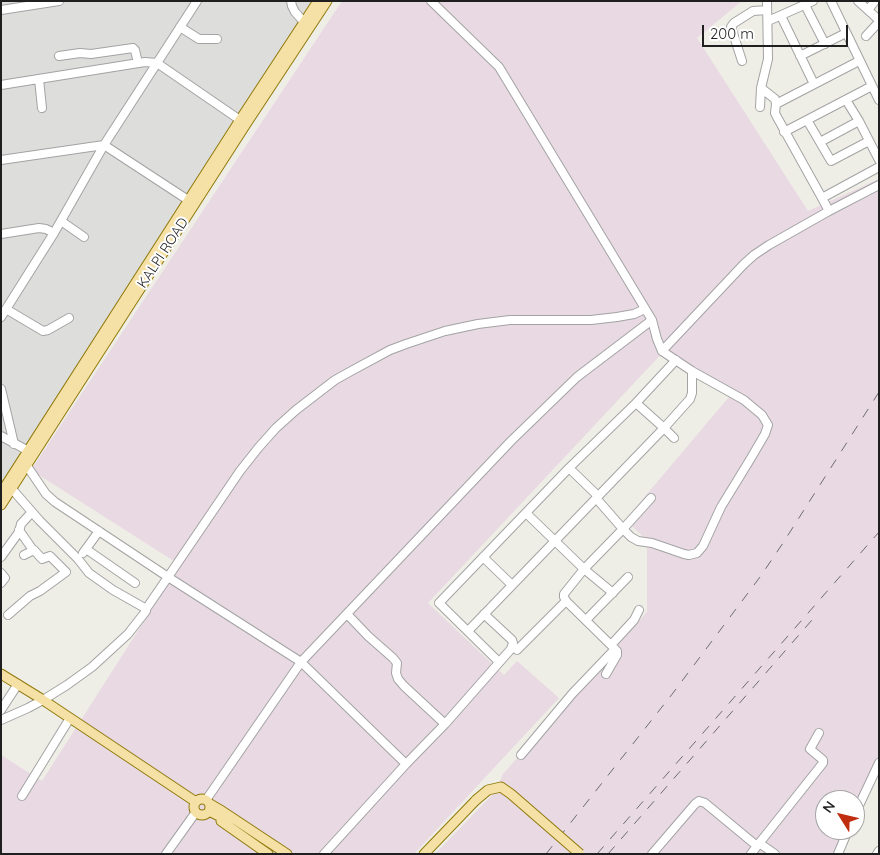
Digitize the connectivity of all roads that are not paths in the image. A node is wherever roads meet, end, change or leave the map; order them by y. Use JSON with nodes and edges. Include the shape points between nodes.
{"nodes":[{"id":1,"x":59,"y":1,"type":"edge"},
{"id":2,"x":197,"y":1,"type":"edge"},
{"id":3,"x":291,"y":1,"type":"edge"},
{"id":4,"x":318,"y":1,"type":"edge"},
{"id":5,"x":327,"y":1,"type":"edge"},
{"id":6,"x":431,"y":1,"type":"edge"},
{"id":7,"x":831,"y":1,"type":"edge"},
{"id":8,"x":858,"y":1,"type":"edge"},
{"id":9,"x":875,"y":1,"type":"edge"},
{"id":10,"x":809,"y":3,"type":"edge"},
{"id":11,"x":767,"y":6,"type":"edge"},
{"id":12,"x":1,"y":10,"type":"edge"},
{"id":13,"x":868,"y":10,"type":"junction"},
{"id":14,"x":781,"y":16,"type":"junction"},
{"id":15,"x":768,"y":21,"type":"junction"},
{"id":16,"x":879,"y":21,"type":"edge"},
{"id":17,"x":307,"y":24,"type":"junction"},
{"id":18,"x":180,"y":27,"type":"junction"},
{"id":19,"x":846,"y":33,"type":"junction"},
{"id":20,"x":866,"y":36,"type":"dead end"},
{"id":21,"x":217,"y":39,"type":"dead end"},
{"id":22,"x":825,"y":44,"type":"junction"},
{"id":23,"x":59,"y":56,"type":"dead end"},
{"id":24,"x":800,"y":56,"type":"junction"},
{"id":25,"x":742,"y":61,"type":"dead end"},
{"id":26,"x":859,"y":61,"type":"junction"},
{"id":27,"x":138,"y":63,"type":"junction"},
{"id":28,"x":158,"y":63,"type":"junction"},
{"id":29,"x":38,"y":79,"type":"junction"},
{"id":30,"x":1,"y":84,"type":"edge"},
{"id":31,"x":814,"y":84,"type":"junction"},
{"id":32,"x":872,"y":86,"type":"junction"},
{"id":33,"x":760,"y":88,"type":"junction"},
{"id":34,"x":846,"y":100,"type":"junction"},
{"id":35,"x":879,"y":100,"type":"edge"},
{"id":36,"x":776,"y":104,"type":"junction"},
{"id":37,"x":760,"y":107,"type":"dead end"},
{"id":38,"x":42,"y":108,"type":"dead end"},
{"id":39,"x":240,"y":120,"type":"junction"},
{"id":40,"x":807,"y":120,"type":"junction"},
{"id":41,"x":859,"y":121,"type":"junction"},
{"id":42,"x":784,"y":132,"type":"junction"},
{"id":43,"x":869,"y":141,"type":"junction"},
{"id":44,"x":820,"y":142,"type":"junction"},
{"id":45,"x":104,"y":145,"type":"junction"},
{"id":46,"x":1,"y":160,"type":"edge"},
{"id":47,"x":879,"y":160,"type":"edge"},
{"id":48,"x":879,"y":167,"type":"edge"},
{"id":49,"x":879,"y":185,"type":"edge"},
{"id":50,"x":822,"y":198,"type":"junction"},
{"id":51,"x":188,"y":200,"type":"junction"},
{"id":52,"x":829,"y":212,"type":"junction"},
{"id":53,"x":61,"y":221,"type":"junction"},
{"id":54,"x":54,"y":233,"type":"junction"},
{"id":55,"x":1,"y":234,"type":"edge"},
{"id":56,"x":84,"y":237,"type":"dead end"},
{"id":57,"x":6,"y":309,"type":"junction"},
{"id":58,"x":646,"y":309,"type":"junction"},
{"id":59,"x":1,"y":317,"type":"edge"},
{"id":60,"x":69,"y":318,"type":"dead end"},
{"id":61,"x":652,"y":320,"type":"junction"},
{"id":62,"x":662,"y":351,"type":"junction"},
{"id":63,"x":676,"y":360,"type":"junction"},
{"id":64,"x":692,"y":371,"type":"junction"},
{"id":65,"x":1,"y":389,"type":"edge"},
{"id":66,"x":636,"y":403,"type":"junction"},
{"id":67,"x":664,"y":428,"type":"junction"},
{"id":68,"x":1,"y":436,"type":"edge"},
{"id":69,"x":674,"y":438,"type":"dead end"},
{"id":70,"x":14,"y":444,"type":"junction"},
{"id":71,"x":31,"y":453,"type":"junction"},
{"id":72,"x":24,"y":464,"type":"junction"},
{"id":73,"x":569,"y":468,"type":"junction"},
{"id":74,"x":12,"y":488,"type":"junction"},
{"id":75,"x":1,"y":493,"type":"edge"},
{"id":76,"x":597,"y":497,"type":"junction"},
{"id":77,"x":651,"y":498,"type":"dead end"},
{"id":78,"x":1,"y":505,"type":"edge"},
{"id":79,"x":32,"y":512,"type":"junction"},
{"id":80,"x":526,"y":513,"type":"junction"},
{"id":81,"x":623,"y":529,"type":"junction"},
{"id":82,"x":19,"y":530,"type":"junction"},
{"id":83,"x":99,"y":531,"type":"junction"},
{"id":84,"x":554,"y":541,"type":"junction"},
{"id":85,"x":86,"y":549,"type":"junction"},
{"id":86,"x":34,"y":550,"type":"junction"},
{"id":87,"x":24,"y":555,"type":"dead end"},
{"id":88,"x":1,"y":557,"type":"edge"},
{"id":89,"x":483,"y":557,"type":"junction"},
{"id":90,"x":78,"y":559,"type":"junction"},
{"id":91,"x":584,"y":569,"type":"junction"},
{"id":92,"x":1,"y":573,"type":"edge"},
{"id":93,"x":168,"y":577,"type":"junction"},
{"id":94,"x":628,"y":577,"type":"dead end"},
{"id":95,"x":1,"y":583,"type":"edge"},
{"id":96,"x":135,"y":583,"type":"dead end"},
{"id":97,"x":512,"y":585,"type":"junction"},
{"id":98,"x":613,"y":593,"type":"junction"},
{"id":99,"x":566,"y":601,"type":"junction"},
{"id":100,"x":146,"y":610,"type":"junction"},
{"id":101,"x":639,"y":610,"type":"dead end"},
{"id":102,"x":347,"y":614,"type":"junction"},
{"id":103,"x":484,"y":614,"type":"junction"},
{"id":104,"x":8,"y":615,"type":"dead end"},
{"id":105,"x":586,"y":620,"type":"junction"},
{"id":106,"x":468,"y":631,"type":"junction"},
{"id":107,"x":613,"y":647,"type":"junction"},
{"id":108,"x":516,"y":650,"type":"dead end"},
{"id":109,"x":301,"y":662,"type":"junction"},
{"id":110,"x":499,"y":662,"type":"junction"},
{"id":111,"x":1,"y":674,"type":"edge"},
{"id":112,"x":606,"y":674,"type":"dead end"},
{"id":113,"x":18,"y":684,"type":"junction"},
{"id":114,"x":43,"y":700,"type":"junction"},
{"id":115,"x":2,"y":709,"type":"edge"},
{"id":116,"x":70,"y":718,"type":"junction"},
{"id":117,"x":1,"y":720,"type":"edge"},
{"id":118,"x":445,"y":724,"type":"junction"},
{"id":119,"x":820,"y":733,"type":"dead end"},
{"id":120,"x":521,"y":755,"type":"dead end"},
{"id":121,"x":406,"y":764,"type":"junction"},
{"id":122,"x":878,"y":769,"type":"edge"},
{"id":123,"x":865,"y":794,"type":"edge"},
{"id":124,"x":22,"y":796,"type":"dead end"},
{"id":125,"x":205,"y":808,"type":"junction"},
{"id":126,"x":844,"y":840,"type":"edge"},
{"id":127,"x":758,"y":844,"type":"junction"},
{"id":128,"x":166,"y":854,"type":"edge"},
{"id":129,"x":268,"y":854,"type":"edge"},
{"id":130,"x":280,"y":854,"type":"edge"},
{"id":131,"x":287,"y":854,"type":"edge"},
{"id":132,"x":324,"y":854,"type":"edge"},
{"id":133,"x":424,"y":854,"type":"edge"},
{"id":134,"x":580,"y":854,"type":"edge"},
{"id":135,"x":652,"y":854,"type":"edge"},
{"id":136,"x":750,"y":854,"type":"edge"},
{"id":137,"x":775,"y":854,"type":"edge"},
{"id":138,"x":838,"y":854,"type":"edge"}],
"edges":[{"from":1,"to":12,"type":"street"},
{"from":2,"to":18,"type":"street"},
{"from":3,"to":17,"type":"street","via":[[295,12]]},
{"from":4,"to":17,"type":"main road","name":"KALPI ROAD"},
{"from":5,"to":17,"type":"main road","name":"KALPI ROAD"},
{"from":6,"to":58,"type":"street","via":[[499,67]]},
{"from":7,"to":19,"type":"street"},
{"from":8,"to":13,"type":"street"},
{"from":9,"to":13,"type":"street"},
{"from":10,"to":14,"type":"street"},
{"from":10,"to":22,"type":"street"},
{"from":11,"to":15,"type":"street"},
{"from":11,"to":25,"type":"street","via":[[753,10],[731,27]]},
{"from":13,"to":16,"type":"street"},
{"from":14,"to":15,"type":"street"},
{"from":14,"to":24,"type":"street"},
{"from":15,"to":33,"type":"street","via":[[768,59]]},
{"from":16,"to":20,"type":"street"},
{"from":17,"to":39,"type":"main road","name":"KALPI ROAD"},
{"from":17,"to":71,"type":"main road","name":"KALPI ROAD"},
{"from":18,"to":21,"type":"street","via":[[199,39]]},
{"from":18,"to":28,"type":"street"},
{"from":19,"to":22,"type":"street"},
{"from":19,"to":26,"type":"street"},
{"from":22,"to":24,"type":"street"},
{"from":23,"to":27,"type":"street","via":[[133,48]]},
{"from":24,"to":31,"type":"street"},
{"from":26,"to":31,"type":"street"},
{"from":26,"to":32,"type":"street"},
{"from":27,"to":28,"type":"street"},
{"from":27,"to":29,"type":"street"},
{"from":28,"to":39,"type":"street"},
{"from":28,"to":45,"type":"street"},
{"from":29,"to":30,"type":"street"},
{"from":29,"to":38,"type":"street"},
{"from":31,"to":36,"type":"street"},
{"from":32,"to":34,"type":"street"},
{"from":32,"to":35,"type":"street"},
{"from":33,"to":36,"type":"street","via":[[774,98]]},
{"from":33,"to":37,"type":"street"},
{"from":34,"to":40,"type":"street"},
{"from":34,"to":41,"type":"street"},
{"from":36,"to":42,"type":"street","via":[[775,113]]},
{"from":39,"to":51,"type":"main road","name":"KALPI ROAD"},
{"from":40,"to":42,"type":"street"},
{"from":40,"to":44,"type":"street"},
{"from":41,"to":43,"type":"street"},
{"from":41,"to":44,"type":"street"},
{"from":42,"to":50,"type":"street"},
{"from":43,"to":44,"type":"street","via":[[831,161]]},
{"from":43,"to":47,"type":"street"},
{"from":45,"to":46,"type":"street"},
{"from":45,"to":51,"type":"street"},
{"from":45,"to":53,"type":"street"},
{"from":48,"to":50,"type":"street"},
{"from":49,"to":52,"type":"street"},
{"from":50,"to":52,"type":"street"},
{"from":51,"to":71,"type":"main road","name":"KALPI ROAD"},
{"from":52,"to":62,"type":"street","via":[[754,255]]},
{"from":53,"to":54,"type":"street"},
{"from":53,"to":56,"type":"street"},
{"from":54,"to":55,"type":"street","via":[[39,228]]},
{"from":54,"to":57,"type":"street"},
{"from":57,"to":59,"type":"street"},
{"from":57,"to":60,"type":"street","via":[[43,331]]},
{"from":58,"to":61,"type":"street"},
{"from":58,"to":93,"type":"street","via":[[634,314],[591,320],[510,320],[470,326],[390,350],[335,380],[296,410],[259,447]]},
{"from":61,"to":62,"type":"street"},
{"from":61,"to":102,"type":"street","via":[[577,377],[511,441]]},
{"from":62,"to":63,"type":"street"},
{"from":63,"to":64,"type":"street"},
{"from":63,"to":66,"type":"street"},
{"from":64,"to":67,"type":"street","via":[[690,399]]},
{"from":64,"to":81,"type":"street","via":[[752,405],[765,418],[767,429],[697,553],[684,554],[638,540]]},
{"from":65,"to":70,"type":"street"},
{"from":66,"to":67,"type":"street"},
{"from":66,"to":73,"type":"street"},
{"from":67,"to":69,"type":"street"},
{"from":67,"to":76,"type":"street"},
{"from":68,"to":70,"type":"street"},
{"from":70,"to":71,"type":"street"},
{"from":71,"to":72,"type":"main road","name":"KALPI ROAD"},
{"from":72,"to":74,"type":"main road","name":"KALPI ROAD"},
{"from":72,"to":75,"type":"main road","name":"KALPI ROAD"},
{"from":72,"to":83,"type":"street","via":[[50,498]]},
{"from":73,"to":76,"type":"street"},
{"from":73,"to":80,"type":"street"},
{"from":74,"to":78,"type":"main road","name":"KALPI ROAD"},
{"from":74,"to":79,"type":"street"},
{"from":76,"to":81,"type":"street"},
{"from":76,"to":84,"type":"street"},
{"from":77,"to":81,"type":"street"},
{"from":79,"to":82,"type":"street"},
{"from":79,"to":90,"type":"street"},
{"from":80,"to":84,"type":"street"},
{"from":80,"to":89,"type":"street"},
{"from":81,"to":91,"type":"street"},
{"from":82,"to":86,"type":"street"},
{"from":82,"to":88,"type":"street"},
{"from":83,"to":85,"type":"street"},
{"from":83,"to":93,"type":"street"},
{"from":84,"to":91,"type":"street"},
{"from":84,"to":97,"type":"street"},
{"from":85,"to":90,"type":"street"},
{"from":85,"to":96,"type":"street"},
{"from":86,"to":87,"type":"street"},
{"from":86,"to":104,"type":"street","via":[[42,559],[52,556],[66,572]]},
{"from":89,"to":97,"type":"street"},
{"from":89,"to":106,"type":"street","via":[[439,603]]},
{"from":90,"to":100,"type":"street","via":[[89,573]]},
{"from":91,"to":98,"type":"street"},
{"from":91,"to":99,"type":"street","via":[[564,594]]},
{"from":92,"to":95,"type":"street","via":[[6,578]]},
{"from":93,"to":100,"type":"street"},
{"from":93,"to":109,"type":"street"},
{"from":94,"to":98,"type":"street"},
{"from":97,"to":103,"type":"street"},
{"from":98,"to":105,"type":"street"},
{"from":99,"to":105,"type":"street"},
{"from":99,"to":108,"type":"street"},
{"from":100,"to":114,"type":"street","via":[[128,634],[101,660]]},
{"from":101,"to":107,"type":"street"},
{"from":102,"to":109,"type":"street"},
{"from":102,"to":118,"type":"street","via":[[397,663],[396,673],[404,686]]},
{"from":103,"to":106,"type":"street"},
{"from":103,"to":110,"type":"street","via":[[513,643]]},
{"from":105,"to":107,"type":"street"},
{"from":106,"to":110,"type":"street"},
{"from":107,"to":112,"type":"street","via":[[617,655]]},
{"from":107,"to":120,"type":"street"},
{"from":109,"to":121,"type":"street"},
{"from":109,"to":125,"type":"street"},
{"from":110,"to":118,"type":"street"},
{"from":111,"to":113,"type":"main road"},
{"from":113,"to":114,"type":"main road"},
{"from":113,"to":115,"type":"street"},
{"from":114,"to":116,"type":"main road"},
{"from":114,"to":117,"type":"street"},
{"from":116,"to":124,"type":"street"},
{"from":116,"to":125,"type":"main road","via":[[196,802],[194,807]]},
{"from":118,"to":121,"type":"street"},
{"from":119,"to":127,"type":"street","via":[[810,748],[823,763]]},
{"from":121,"to":132,"type":"street"},
{"from":122,"to":123,"type":"street"},
{"from":125,"to":128,"type":"street"},
{"from":125,"to":129,"type":"main road"},
{"from":125,"to":130,"type":"main road"},
{"from":125,"to":131,"type":"main road","via":[[222,811]]},
{"from":126,"to":138,"type":"street"},
{"from":127,"to":135,"type":"street","via":[[699,800]]},
{"from":127,"to":136,"type":"street"},
{"from":127,"to":137,"type":"street"},
{"from":133,"to":134,"type":"main road","bridge":true,"via":[[476,800],[488,790],[502,788]]}]}
